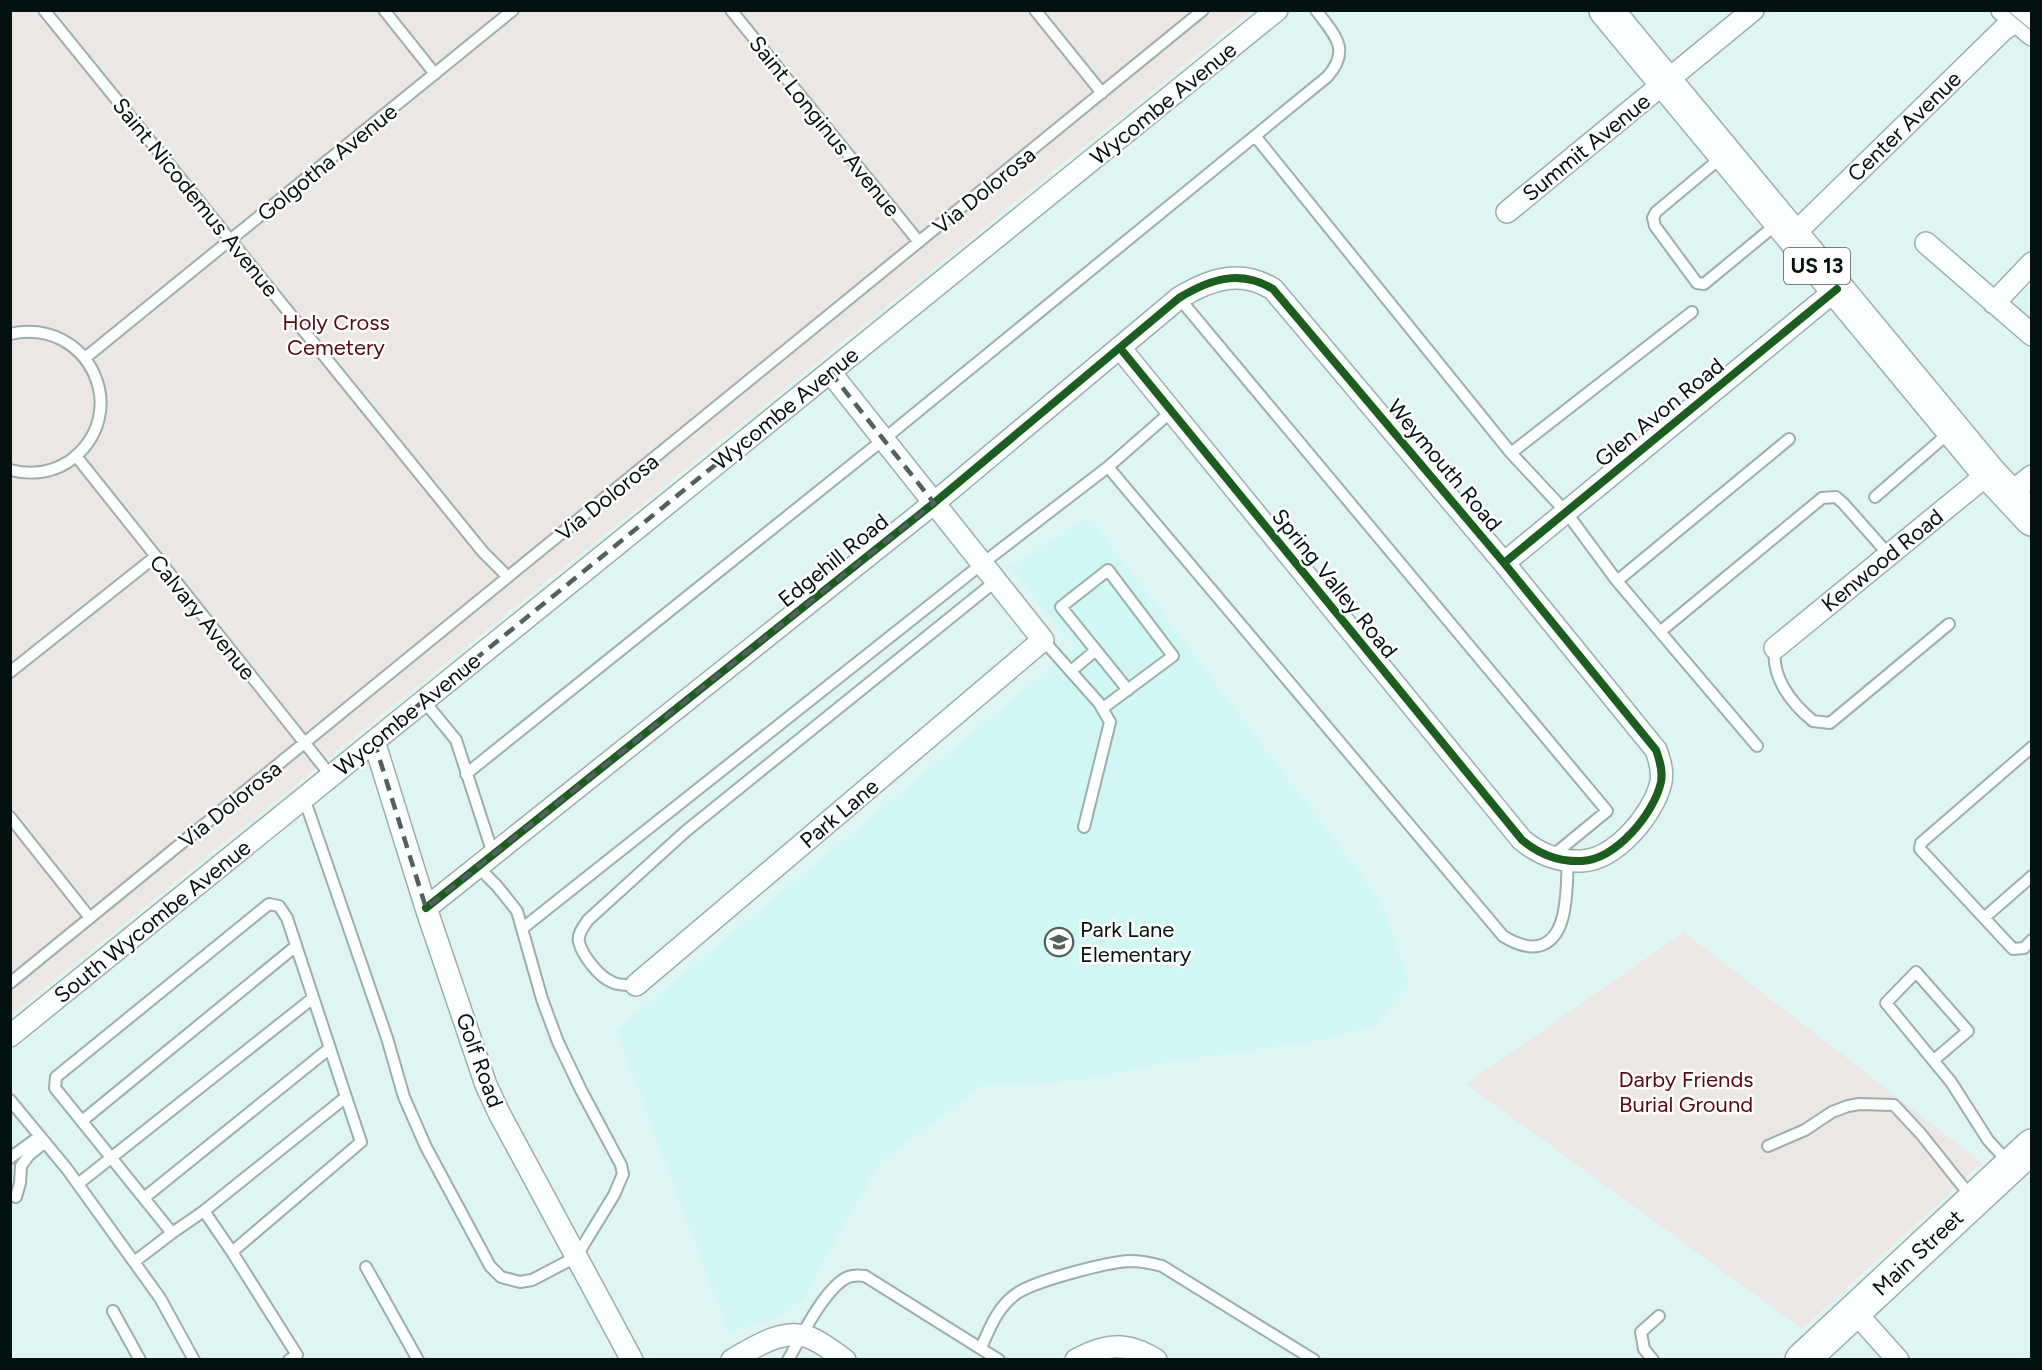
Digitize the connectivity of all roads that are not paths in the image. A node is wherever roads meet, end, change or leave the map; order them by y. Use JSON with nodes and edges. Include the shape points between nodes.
{"nodes":[{"id":1,"x":44,"y":10,"type":"edge"},
{"id":2,"x":384,"y":10,"type":"edge"},
{"id":3,"x":513,"y":10,"type":"edge"},
{"id":4,"x":731,"y":10,"type":"edge"},
{"id":5,"x":1035,"y":10,"type":"edge"},
{"id":6,"x":1203,"y":10,"type":"edge"},
{"id":7,"x":1276,"y":10,"type":"edge"},
{"id":8,"x":1316,"y":10,"type":"edge"},
{"id":9,"x":1606,"y":10,"type":"edge"},
{"id":10,"x":1753,"y":10,"type":"edge"},
{"id":11,"x":2020,"y":20,"type":"edge"},
{"id":12,"x":435,"y":74,"type":"junction"},
{"id":13,"x":1665,"y":82,"type":"junction"},
{"id":14,"x":1102,"y":93,"type":"junction"},
{"id":15,"x":1255,"y":136,"type":"junction"},
{"id":16,"x":1725,"y":154,"type":"junction"},
{"id":17,"x":1507,"y":212,"type":"dead end"},
{"id":18,"x":1786,"y":228,"type":"junction"},
{"id":19,"x":231,"y":240,"type":"junction"},
{"id":20,"x":919,"y":242,"type":"junction"},
{"id":21,"x":1926,"y":243,"type":"dead end"},
{"id":22,"x":2031,"y":262,"type":"edge"},
{"id":23,"x":1273,"y":289,"type":"joint"},
{"id":24,"x":1837,"y":290,"type":"junction"},
{"id":25,"x":1179,"y":298,"type":"junction"},
{"id":26,"x":1994,"y":303,"type":"junction"},
{"id":27,"x":1692,"y":312,"type":"dead end"},
{"id":28,"x":10,"y":334,"type":"edge"},
{"id":29,"x":2031,"y":335,"type":"edge"},
{"id":30,"x":1120,"y":348,"type":"junction"},
{"id":31,"x":86,"y":358,"type":"junction"},
{"id":32,"x":830,"y":372,"type":"junction"},
{"id":33,"x":1172,"y":411,"type":"junction"},
{"id":34,"x":1953,"y":430,"type":"junction"},
{"id":35,"x":884,"y":439,"type":"junction"},
{"id":36,"x":1789,"y":439,"type":"dead end"},
{"id":37,"x":1511,"y":453,"type":"junction"},
{"id":38,"x":76,"y":456,"type":"junction"},
{"id":39,"x":1108,"y":467,"type":"junction"},
{"id":40,"x":10,"y":470,"type":"edge"},
{"id":41,"x":2010,"y":481,"type":"edge"},
{"id":42,"x":1875,"y":497,"type":"dead end"},
{"id":43,"x":934,"y":502,"type":"junction"},
{"id":44,"x":1566,"y":512,"type":"junction"},
{"id":45,"x":2031,"y":519,"type":"edge"},
{"id":46,"x":1889,"y":555,"type":"junction"},
{"id":47,"x":155,"y":557,"type":"junction"},
{"id":48,"x":983,"y":563,"type":"junction"},
{"id":49,"x":1504,"y":563,"type":"junction"},
{"id":50,"x":508,"y":577,"type":"junction"},
{"id":51,"x":997,"y":580,"type":"junction"},
{"id":52,"x":1617,"y":581,"type":"junction"},
{"id":53,"x":1949,"y":624,"type":"dead end"},
{"id":54,"x":1661,"y":631,"type":"junction"},
{"id":55,"x":1043,"y":640,"type":"junction"},
{"id":56,"x":1775,"y":648,"type":"joint"},
{"id":57,"x":1096,"y":650,"type":"junction"},
{"id":58,"x":1071,"y":671,"type":"junction"},
{"id":59,"x":10,"y":672,"type":"edge"},
{"id":60,"x":1128,"y":690,"type":"junction"},
{"id":61,"x":424,"y":701,"type":"junction"},
{"id":62,"x":1103,"y":708,"type":"junction"},
{"id":63,"x":374,"y":741,"type":"junction"},
{"id":64,"x":304,"y":744,"type":"junction"},
{"id":65,"x":1757,"y":746,"type":"dead end"},
{"id":66,"x":2031,"y":747,"type":"edge"},
{"id":67,"x":466,"y":774,"type":"junction"},
{"id":68,"x":331,"y":776,"type":"junction"},
{"id":69,"x":298,"y":802,"type":"junction"},
{"id":70,"x":10,"y":817,"type":"edge"},
{"id":71,"x":1084,"y":827,"type":"dead end"},
{"id":72,"x":1559,"y":858,"type":"junction"},
{"id":73,"x":485,"y":861,"type":"junction"},
{"id":74,"x":2031,"y":876,"type":"edge"},
{"id":75,"x":426,"y":908,"type":"junction"},
{"id":76,"x":90,"y":918,"type":"junction"},
{"id":77,"x":1984,"y":918,"type":"junction"},
{"id":78,"x":523,"y":928,"type":"junction"},
{"id":79,"x":2031,"y":940,"type":"edge"},
{"id":80,"x":296,"y":946,"type":"junction"},
{"id":81,"x":10,"y":983,"type":"edge"},
{"id":82,"x":636,"y":985,"type":"joint"},
{"id":83,"x":313,"y":998,"type":"junction"},
{"id":84,"x":10,"y":1036,"type":"edge"},
{"id":85,"x":330,"y":1048,"type":"junction"},
{"id":86,"x":1934,"y":1060,"type":"junction"},
{"id":87,"x":346,"y":1097,"type":"junction"},
{"id":88,"x":10,"y":1100,"type":"edge"},
{"id":89,"x":82,"y":1121,"type":"junction"},
{"id":90,"x":42,"y":1139,"type":"junction"},
{"id":91,"x":1768,"y":1146,"type":"dead end"},
{"id":92,"x":2021,"y":1156,"type":"edge"},
{"id":93,"x":111,"y":1157,"type":"junction"},
{"id":94,"x":10,"y":1158,"type":"edge"},
{"id":95,"x":78,"y":1184,"type":"junction"},
{"id":96,"x":16,"y":1197,"type":"dead end"},
{"id":97,"x":144,"y":1198,"type":"junction"},
{"id":98,"x":1974,"y":1201,"type":"junction"},
{"id":99,"x":204,"y":1211,"type":"junction"},
{"id":100,"x":172,"y":1233,"type":"junction"},
{"id":101,"x":232,"y":1252,"type":"junction"},
{"id":102,"x":576,"y":1257,"type":"junction"},
{"id":103,"x":134,"y":1262,"type":"junction"},
{"id":104,"x":366,"y":1267,"type":"dead end"},
{"id":105,"x":113,"y":1311,"type":"dead end"},
{"id":106,"x":1854,"y":1311,"type":"junction"},
{"id":107,"x":1659,"y":1316,"type":"dead end"},
{"id":108,"x":801,"y":1336,"type":"junction"},
{"id":109,"x":981,"y":1348,"type":"junction"},
{"id":110,"x":295,"y":1358,"type":"edge"},
{"id":111,"x":140,"y":1359,"type":"edge"},
{"id":112,"x":192,"y":1359,"type":"edge"},
{"id":113,"x":418,"y":1359,"type":"edge"},
{"id":114,"x":632,"y":1359,"type":"edge"},
{"id":115,"x":732,"y":1359,"type":"edge"},
{"id":116,"x":788,"y":1359,"type":"edge"},
{"id":117,"x":845,"y":1359,"type":"edge"},
{"id":118,"x":999,"y":1359,"type":"edge"},
{"id":119,"x":1076,"y":1359,"type":"edge"},
{"id":120,"x":1156,"y":1359,"type":"edge"},
{"id":121,"x":1314,"y":1359,"type":"edge"},
{"id":122,"x":1653,"y":1359,"type":"edge"},
{"id":123,"x":1802,"y":1359,"type":"edge"},
{"id":124,"x":1898,"y":1359,"type":"edge"}],
"edges":[{"from":1,"to":19,"type":"lane","name":"Saint Nicodemus Avenue"},
{"from":2,"to":12,"type":"lane"},
{"from":3,"to":12,"type":"lane","name":"Golgotha Avenue"},
{"from":4,"to":20,"type":"lane","name":"Saint Longinus Avenue"},
{"from":5,"to":14,"type":"lane"},
{"from":6,"to":14,"type":"lane","name":"Via Dolorosa"},
{"from":7,"to":32,"type":"street","name":"Wycombe Avenue"},
{"from":8,"to":15,"type":"lane","via":[[1340,45],[1336,67]]},
{"from":9,"to":13,"type":"main road","number":"US 13"},
{"from":10,"to":13,"type":"street","name":"Summit Avenue"},
{"from":11,"to":18,"type":"street","name":"Center Avenue","via":[[2004,29]]},
{"from":12,"to":19,"type":"lane","name":"Golgotha Avenue"},
{"from":13,"to":16,"type":"main road","number":"US 13"},
{"from":13,"to":17,"type":"street","name":"Summit Avenue"},
{"from":14,"to":20,"type":"lane","name":"Via Dolorosa"},
{"from":15,"to":35,"type":"lane"},
{"from":15,"to":37,"type":"lane"},
{"from":16,"to":18,"type":"main road","number":"US 13"},
{"from":16,"to":18,"type":"lane","via":[[1653,218],[1697,283],[1704,284]]},
{"from":18,"to":24,"type":"main road","number":"US 13"},
{"from":19,"to":31,"type":"lane","name":"Golgotha Avenue"},
{"from":19,"to":50,"type":"lane","name":"Saint Nicodemus Avenue","via":[[483,552]]},
{"from":20,"to":50,"type":"lane","name":"Via Dolorosa"},
{"from":21,"to":26,"type":"street"},
{"from":22,"to":26,"type":"street"},
{"from":23,"to":25,"type":"street","name":"Edgehill Road","via":[[1250,279],[1228,278]]},
{"from":23,"to":49,"type":"street","name":"Weymouth Road"},
{"from":24,"to":34,"type":"main road","number":"US 13"},
{"from":24,"to":44,"type":"street","name":"Glen Avon Road"},
{"from":25,"to":30,"type":"street","name":"Edgehill Road"},
{"from":25,"to":72,"type":"lane","via":[[1607,811]]},
{"from":26,"to":29,"type":"street"},
{"from":27,"to":37,"type":"lane"},
{"from":28,"to":31,"type":"lane","via":[[50,334],[65,340]]},
{"from":30,"to":33,"type":"street","name":"Spring Valley Road"},
{"from":30,"to":43,"type":"street","name":"Edgehill Road"},
{"from":31,"to":38,"type":"lane","via":[[94,372],[101,404],[94,432]]},
{"from":32,"to":35,"type":"street"},
{"from":32,"to":61,"type":"street","name":"Wycombe Avenue"},
{"from":33,"to":39,"type":"lane"},
{"from":33,"to":72,"type":"street","name":"Spring Valley Road","via":[[1522,840],[1533,850]]},
{"from":34,"to":41,"type":"main road","number":"US 13"},
{"from":34,"to":42,"type":"lane"},
{"from":35,"to":43,"type":"street"},
{"from":35,"to":67,"type":"lane"},
{"from":36,"to":52,"type":"lane"},
{"from":37,"to":44,"type":"lane"},
{"from":38,"to":40,"type":"lane","via":[[52,469],[26,473]]},
{"from":38,"to":47,"type":"lane","name":"Calvary Avenue"},
{"from":39,"to":48,"type":"lane"},
{"from":39,"to":72,"type":"lane","via":[[1503,936],[1521,945],[1553,940],[1561,926]]},
{"from":41,"to":45,"type":"main road","number":"US 13"},
{"from":41,"to":46,"type":"street","name":"Kenwood Road"},
{"from":43,"to":48,"type":"street"},
{"from":43,"to":73,"type":"street","name":"Edgehill Road"},
{"from":44,"to":49,"type":"street","name":"Glen Avon Road"},
{"from":44,"to":52,"type":"lane"},
{"from":46,"to":54,"type":"lane","via":[[1836,497],[1822,498]]},
{"from":46,"to":56,"type":"street","name":"Kenwood Road"},
{"from":47,"to":59,"type":"lane"},
{"from":47,"to":64,"type":"lane","name":"Calvary Avenue"},
{"from":48,"to":51,"type":"street"},
{"from":48,"to":78,"type":"lane"},
{"from":49,"to":72,"type":"street","name":"Weymouth Road","via":[[1656,750],[1661,765],[1661,781],[1649,812],[1635,830],[1589,860]]},
{"from":50,"to":64,"type":"lane","name":"Via Dolorosa"},
{"from":51,"to":55,"type":"street"},
{"from":51,"to":82,"type":"lane","via":[[686,831],[588,920],[579,942],[594,969],[618,985]]},
{"from":52,"to":54,"type":"lane"},
{"from":53,"to":56,"type":"lane","via":[[1830,723],[1813,721],[1782,686],[1774,667]]},
{"from":54,"to":65,"type":"lane"},
{"from":55,"to":58,"type":"lane"},
{"from":55,"to":82,"type":"street","name":"Park Lane"},
{"from":57,"to":58,"type":"lane"},
{"from":57,"to":60,"type":"lane"},
{"from":57,"to":60,"type":"lane","via":[[1061,607],[1108,570],[1173,656]]},
{"from":58,"to":62,"type":"lane"},
{"from":60,"to":62,"type":"lane"},
{"from":61,"to":63,"type":"street","name":"Wycombe Avenue"},
{"from":61,"to":67,"type":"lane","via":[[456,740]]},
{"from":62,"to":71,"type":"lane","via":[[1110,722]]},
{"from":63,"to":68,"type":"street","name":"Wycombe Avenue"},
{"from":63,"to":75,"type":"street","name":"Golf Road"},
{"from":64,"to":68,"type":"lane","name":"Calvary Avenue"},
{"from":64,"to":76,"type":"lane","name":"Via Dolorosa"},
{"from":66,"to":77,"type":"lane","via":[[1921,843],[1920,849]]},
{"from":67,"to":73,"type":"lane"},
{"from":68,"to":69,"type":"street","name":"Wycombe Avenue"},
{"from":69,"to":84,"type":"street","name":"South Wycombe Avenue"},
{"from":69,"to":102,"type":"lane","via":[[387,1038],[404,1097],[426,1147],[490,1266],[501,1277],[520,1282],[532,1280]]},
{"from":70,"to":76,"type":"lane"},
{"from":73,"to":75,"type":"street","name":"Edgehill Road"},
{"from":73,"to":78,"type":"lane","via":[[517,910]]},
{"from":74,"to":77,"type":"lane"},
{"from":75,"to":102,"type":"street","name":"Golf Road","via":[[486,1085]]},
{"from":76,"to":81,"type":"lane","name":"Via Dolorosa"},
{"from":77,"to":79,"type":"lane","via":[[2013,949],[2024,948]]},
{"from":78,"to":102,"type":"lane","via":[[558,1042],[623,1174]]},
{"from":80,"to":83,"type":"lane"},
{"from":80,"to":89,"type":"lane"},
{"from":80,"to":89,"type":"lane","via":[[287,918],[279,906],[269,904],[56,1077],[55,1088]]},
{"from":83,"to":85,"type":"lane"},
{"from":83,"to":93,"type":"lane"},
{"from":85,"to":87,"type":"lane"},
{"from":85,"to":97,"type":"lane"},
{"from":86,"to":86,"type":"lane","via":[[1886,1003],[1916,972],[1968,1031]]},
{"from":86,"to":92,"type":"lane","via":[[1988,1140]]},
{"from":87,"to":99,"type":"lane"},
{"from":87,"to":101,"type":"lane","via":[[362,1142]]},
{"from":88,"to":90,"type":"lane"},
{"from":89,"to":93,"type":"lane"},
{"from":90,"to":94,"type":"lane"},
{"from":90,"to":95,"type":"lane"},
{"from":90,"to":96,"type":"lane","via":[[21,1166]]},
{"from":91,"to":98,"type":"lane","via":[[1848,1106],[1894,1105]]},
{"from":92,"to":98,"type":"main road","name":"Main Street"},
{"from":93,"to":95,"type":"lane"},
{"from":93,"to":97,"type":"lane"},
{"from":95,"to":103,"type":"lane"},
{"from":97,"to":100,"type":"lane"},
{"from":98,"to":106,"type":"main road","name":"Main Street"},
{"from":99,"to":100,"type":"lane"},
{"from":99,"to":101,"type":"lane"},
{"from":100,"to":103,"type":"lane"},
{"from":101,"to":110,"type":"lane"},
{"from":102,"to":114,"type":"street","name":"Golf Road"},
{"from":103,"to":112,"type":"lane","via":[[160,1298]]},
{"from":104,"to":113,"type":"lane"},
{"from":105,"to":111,"type":"lane"},
{"from":106,"to":123,"type":"main road","name":"Main Street"},
{"from":106,"to":124,"type":"street"},
{"from":107,"to":122,"type":"lane","via":[[1641,1332],[1644,1349]]},
{"from":108,"to":109,"type":"lane","via":[[830,1290],[846,1278],[865,1275]]},
{"from":108,"to":115,"type":"street","via":[[768,1340]]},
{"from":108,"to":116,"type":"lane"},
{"from":108,"to":117,"type":"street"},
{"from":109,"to":118,"type":"lane"},
{"from":109,"to":121,"type":"lane","via":[[993,1321],[1019,1292],[1041,1282],[1114,1263],[1145,1261],[1162,1266]]},
{"from":119,"to":120,"type":"street","via":[[1103,1347],[1117,1346],[1130,1347]]}]}
